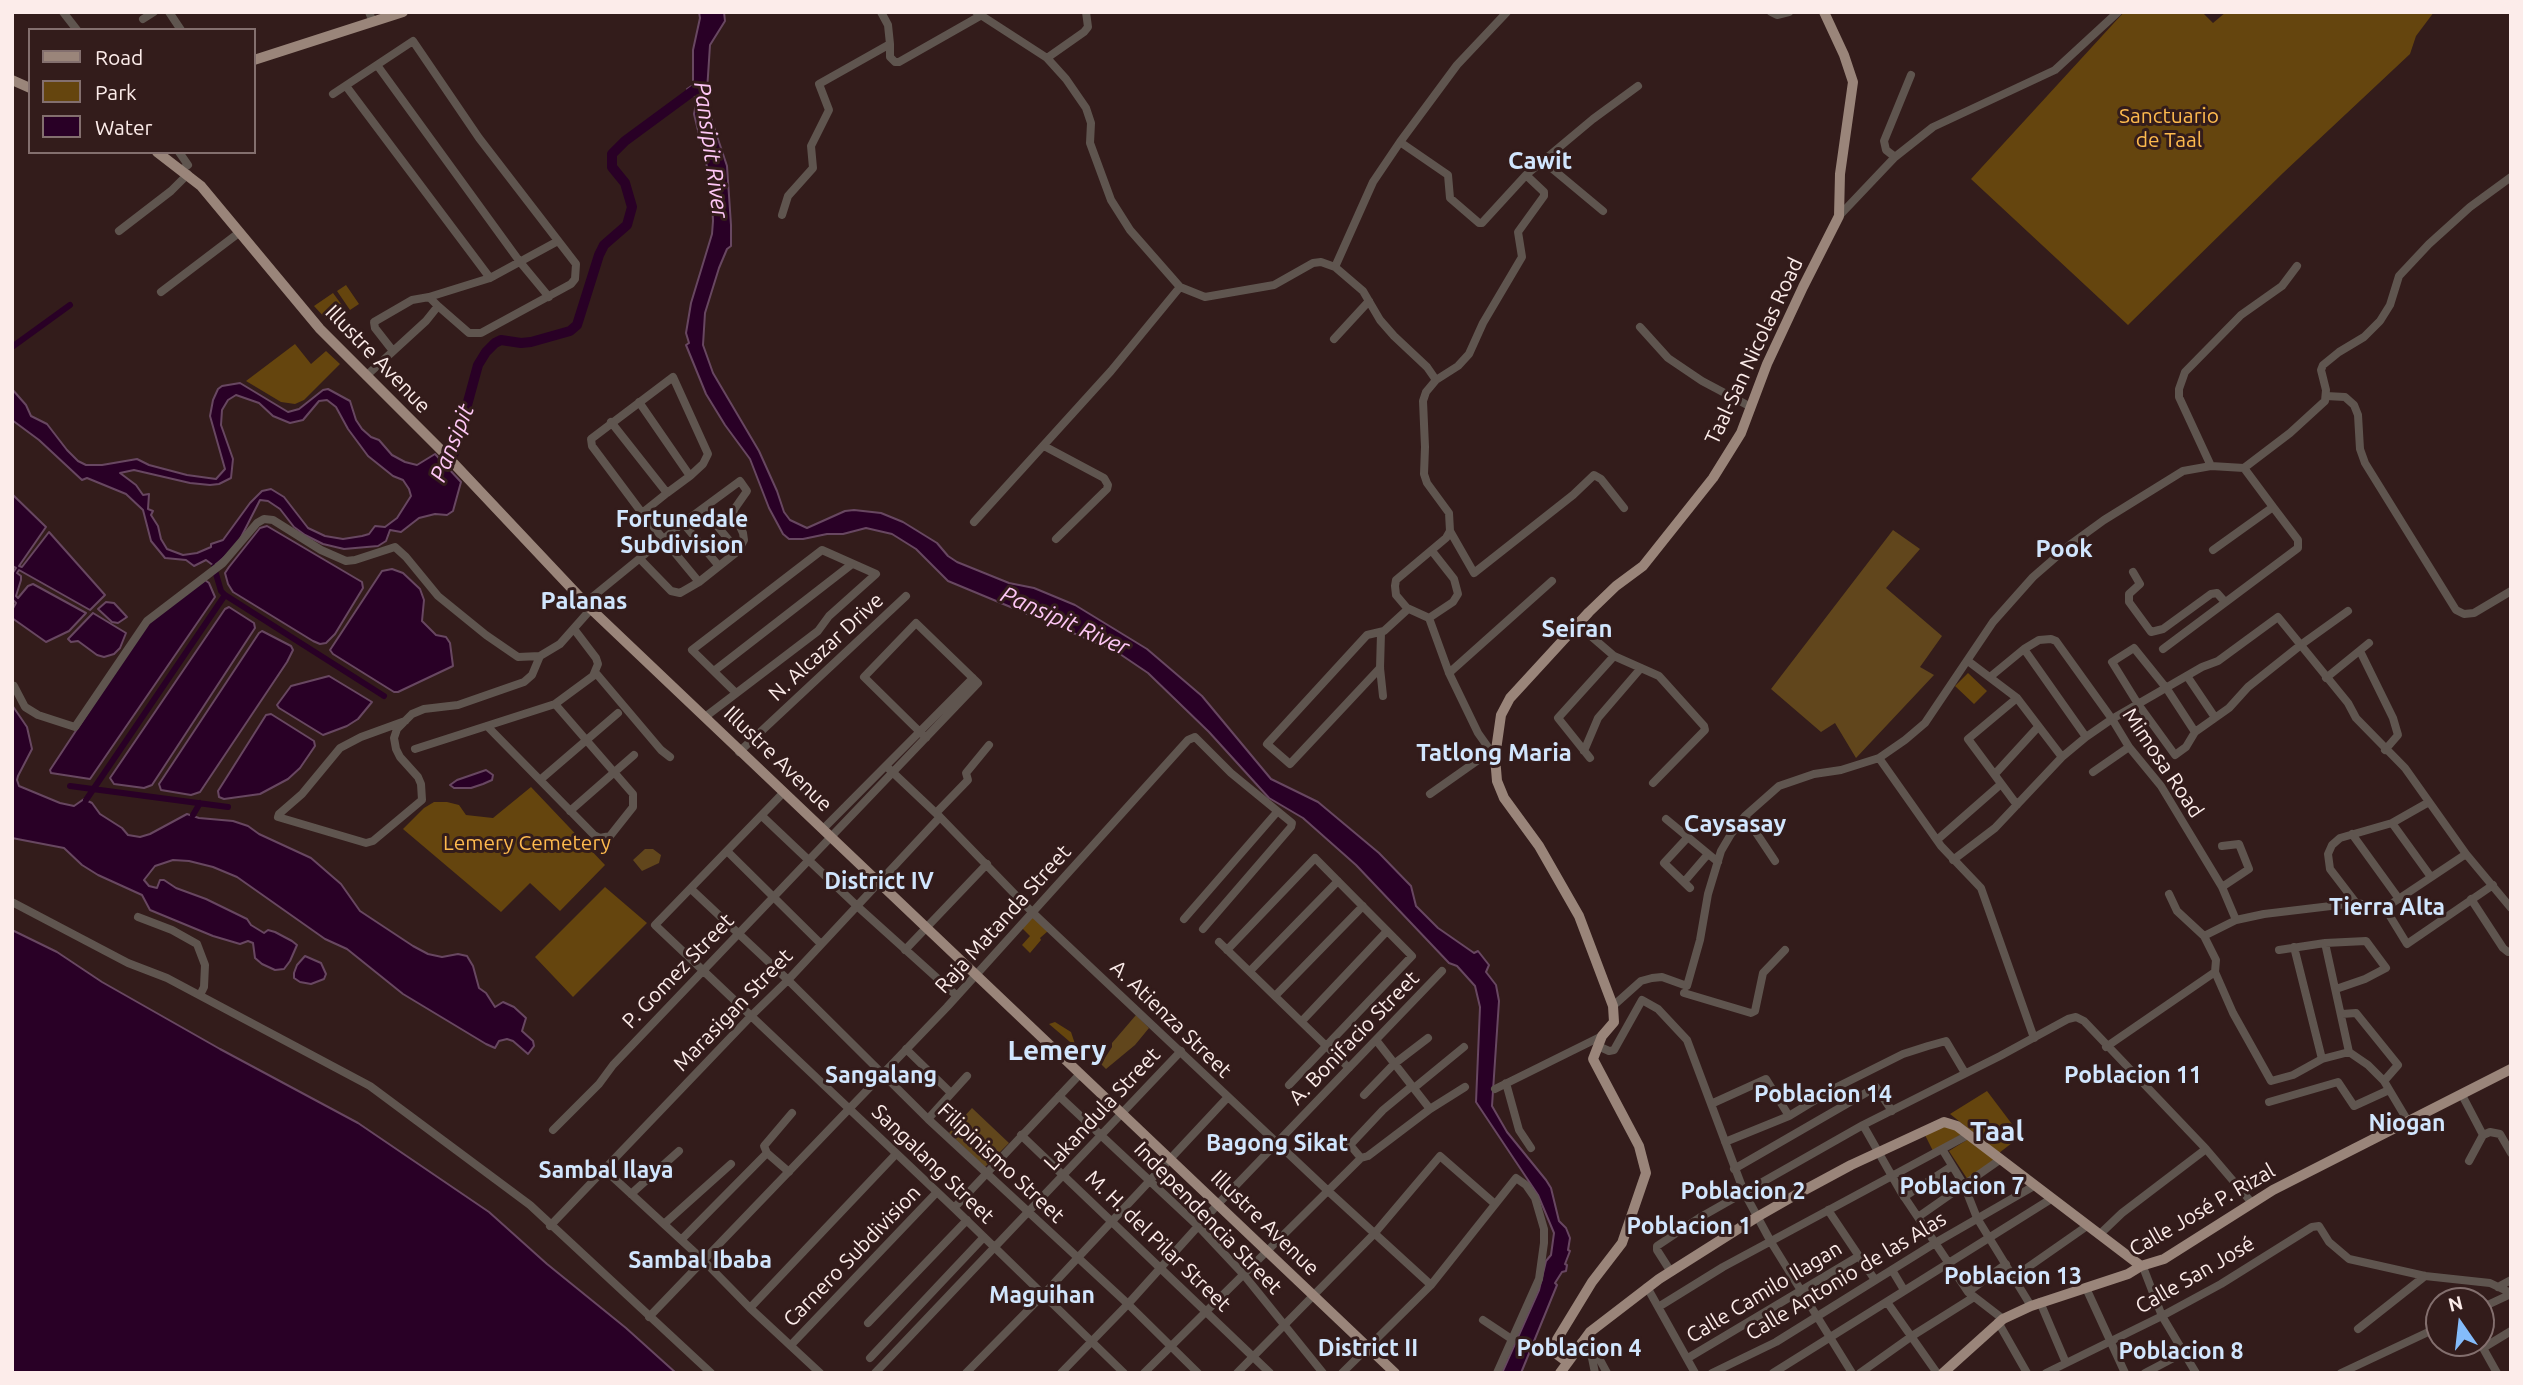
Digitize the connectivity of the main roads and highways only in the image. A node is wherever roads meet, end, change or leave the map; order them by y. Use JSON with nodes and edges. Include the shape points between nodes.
{"nodes":[{"id":1,"x":403,"y":12,"type":"edge"},
{"id":2,"x":1824,"y":12,"type":"edge"},
{"id":3,"x":371,"y":17,"type":"edge"},
{"id":4,"x":256,"y":59,"type":"edge"},
{"id":5,"x":12,"y":80,"type":"edge"},
{"id":6,"x":28,"y":88,"type":"edge"},
{"id":7,"x":160,"y":154,"type":"edge"},
{"id":8,"x":2511,"y":1069,"type":"edge"},
{"id":9,"x":2142,"y":1266,"type":"junction"},
{"id":10,"x":1566,"y":1361,"type":"junction"},
{"id":11,"x":1395,"y":1373,"type":"edge"},
{"id":12,"x":1560,"y":1373,"type":"edge"},
{"id":13,"x":1943,"y":1373,"type":"edge"}],
"edges":[{"from":1,"to":3,"type":"main road"},
{"from":2,"to":10,"type":"main road","name":"Taal-San Nicolas Road","via":[[1853,82],[1839,216],[1767,364],[1738,439],[1713,478],[1643,566],[1616,586],[1510,698],[1501,715],[1493,754],[1504,798],[1539,846],[1579,916],[1614,1006],[1614,1022],[1593,1059],[1639,1146],[1646,1177],[1619,1249],[1592,1282],[1553,1346]]},
{"from":3,"to":4,"type":"main road"},
{"from":5,"to":6,"type":"main road"},
{"from":7,"to":11,"type":"main road","name":"Illustre Avenue","via":[[210,196],[312,320],[589,606]]},
{"from":8,"to":9,"type":"main road","name":"Calle José P. Rizal","via":[[2252,1203],[2183,1248]]},
{"from":9,"to":10,"type":"main road","via":[[1953,1123],[1944,1122],[1757,1217],[1647,1287],[1602,1322]]},
{"from":9,"to":13,"type":"main road","name":"Calle José P. Rizal","via":[[2001,1320]]},
{"from":10,"to":12,"type":"main road"}]}
